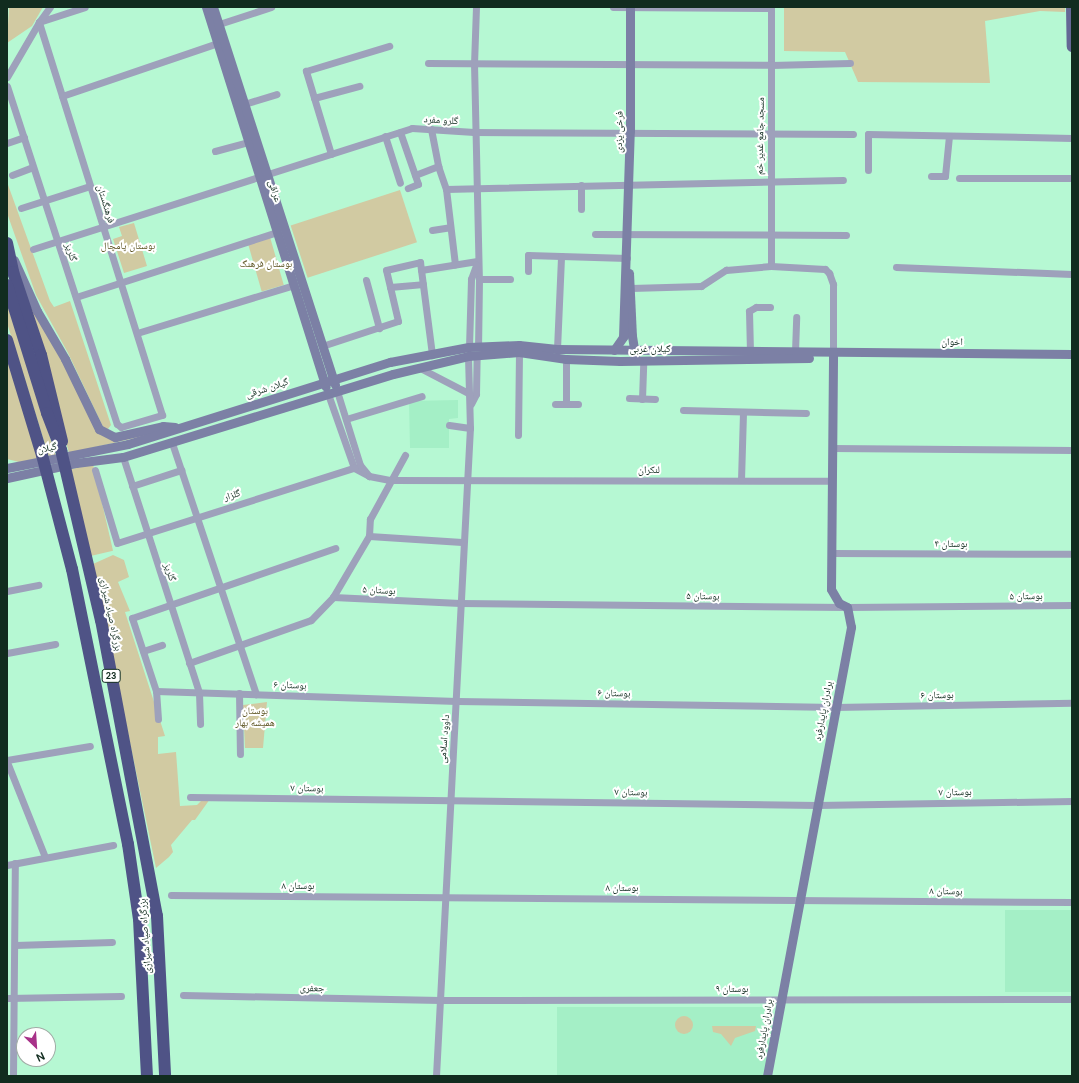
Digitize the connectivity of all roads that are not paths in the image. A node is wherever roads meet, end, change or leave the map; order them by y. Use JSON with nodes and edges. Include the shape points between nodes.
{"nodes":[{"id":1,"x":50,"y":7,"type":"edge"},
{"id":2,"x":85,"y":7,"type":"edge"},
{"id":3,"x":206,"y":7,"type":"edge"},
{"id":4,"x":213,"y":7,"type":"edge"},
{"id":5,"x":271,"y":7,"type":"edge"},
{"id":6,"x":476,"y":7,"type":"edge"},
{"id":7,"x":613,"y":7,"type":"edge"},
{"id":8,"x":630,"y":7,"type":"edge"},
{"id":9,"x":771,"y":7,"type":"edge"},
{"id":10,"x":1071,"y":7,"type":"edge"},
{"id":11,"x":39,"y":22,"type":"junction"},
{"id":12,"x":219,"y":24,"type":"junction"},
{"id":13,"x":221,"y":43,"type":"junction"},
{"id":14,"x":389,"y":46,"type":"dead end"},
{"id":15,"x":1072,"y":46,"type":"edge"},
{"id":16,"x":428,"y":63,"type":"dead end"},
{"id":17,"x":474,"y":63,"type":"junction"},
{"id":18,"x":850,"y":63,"type":"dead end"},
{"id":19,"x":630,"y":64,"type":"junction"},
{"id":20,"x":771,"y":65,"type":"junction"},
{"id":21,"x":7,"y":77,"type":"edge"},
{"id":22,"x":7,"y":86,"type":"edge"},
{"id":23,"x":359,"y":86,"type":"dead end"},
{"id":24,"x":278,"y":94,"type":"dead end"},
{"id":25,"x":62,"y":96,"type":"junction"},
{"id":26,"x":314,"y":98,"type":"junction"},
{"id":27,"x":244,"y":104,"type":"junction"},
{"id":28,"x":431,"y":129,"type":"junction"},
{"id":29,"x":400,"y":132,"type":"junction"},
{"id":30,"x":474,"y":132,"type":"junction"},
{"id":31,"x":630,"y":132,"type":"junction"},
{"id":32,"x":770,"y":133,"type":"junction"},
{"id":33,"x":853,"y":134,"type":"dead end"},
{"id":34,"x":385,"y":136,"type":"junction"},
{"id":35,"x":949,"y":136,"type":"junction"},
{"id":36,"x":24,"y":138,"type":"junction"},
{"id":37,"x":1072,"y":138,"type":"edge"},
{"id":38,"x":248,"y":142,"type":"junction"},
{"id":39,"x":7,"y":143,"type":"edge"},
{"id":40,"x":215,"y":151,"type":"dead end"},
{"id":41,"x":331,"y":154,"type":"junction"},
{"id":42,"x":438,"y":166,"type":"junction"},
{"id":43,"x":33,"y":167,"type":"junction"},
{"id":44,"x":868,"y":170,"type":"dead end"},
{"id":45,"x":12,"y":175,"type":"dead end"},
{"id":46,"x":415,"y":175,"type":"junction"},
{"id":47,"x":263,"y":176,"type":"junction"},
{"id":48,"x":931,"y":176,"type":"dead end"},
{"id":49,"x":959,"y":178,"type":"dead end"},
{"id":50,"x":1072,"y":178,"type":"edge"},
{"id":51,"x":844,"y":180,"type":"dead end"},
{"id":52,"x":770,"y":181,"type":"junction"},
{"id":53,"x":400,"y":183,"type":"dead end"},
{"id":54,"x":628,"y":184,"type":"junction"},
{"id":55,"x":581,"y":185,"type":"junction"},
{"id":56,"x":90,"y":186,"type":"junction"},
{"id":57,"x":408,"y":188,"type":"dead end"},
{"id":58,"x":476,"y":188,"type":"junction"},
{"id":59,"x":446,"y":189,"type":"junction"},
{"id":60,"x":44,"y":200,"type":"junction"},
{"id":61,"x":21,"y":208,"type":"dead end"},
{"id":62,"x":581,"y":209,"type":"dead end"},
{"id":63,"x":103,"y":227,"type":"junction"},
{"id":64,"x":450,"y":227,"type":"junction"},
{"id":65,"x":432,"y":230,"type":"dead end"},
{"id":66,"x":277,"y":232,"type":"junction"},
{"id":67,"x":595,"y":234,"type":"dead end"},
{"id":68,"x":628,"y":234,"type":"junction"},
{"id":69,"x":771,"y":234,"type":"junction"},
{"id":70,"x":846,"y":235,"type":"dead end"},
{"id":71,"x":58,"y":241,"type":"junction"},
{"id":72,"x":8,"y":245,"type":"edge"},
{"id":73,"x":33,"y":249,"type":"dead end"},
{"id":74,"x":560,"y":256,"type":"junction"},
{"id":75,"x":627,"y":258,"type":"junction"},
{"id":76,"x":477,"y":260,"type":"junction"},
{"id":77,"x":455,"y":264,"type":"junction"},
{"id":78,"x":771,"y":266,"type":"junction"},
{"id":79,"x":896,"y":267,"type":"dead end"},
{"id":80,"x":421,"y":270,"type":"junction"},
{"id":81,"x":528,"y":271,"type":"dead end"},
{"id":82,"x":1072,"y":274,"type":"edge"},
{"id":83,"x":479,"y":279,"type":"junction"},
{"id":84,"x":510,"y":279,"type":"dead end"},
{"id":85,"x":120,"y":280,"type":"junction"},
{"id":86,"x":366,"y":280,"type":"dead end"},
{"id":87,"x":423,"y":284,"type":"junction"},
{"id":88,"x":7,"y":285,"type":"edge"},
{"id":89,"x":294,"y":285,"type":"junction"},
{"id":90,"x":390,"y":287,"type":"junction"},
{"id":91,"x":631,"y":288,"type":"junction"},
{"id":92,"x":76,"y":297,"type":"junction"},
{"id":93,"x":770,"y":307,"type":"dead end"},
{"id":94,"x":796,"y":317,"type":"dead end"},
{"id":95,"x":379,"y":328,"type":"junction"},
{"id":96,"x":137,"y":333,"type":"junction"},
{"id":97,"x":7,"y":340,"type":"edge"},
{"id":98,"x":322,"y":346,"type":"junction"},
{"id":99,"x":557,"y":350,"type":"junction"},
{"id":100,"x":617,"y":350,"type":"junction"},
{"id":101,"x":635,"y":350,"type":"junction"},
{"id":102,"x":473,"y":351,"type":"junction"},
{"id":103,"x":519,"y":352,"type":"junction"},
{"id":104,"x":750,"y":352,"type":"junction"},
{"id":105,"x":795,"y":352,"type":"junction"},
{"id":106,"x":1072,"y":354,"type":"edge"},
{"id":107,"x":432,"y":355,"type":"junction"},
{"id":108,"x":832,"y":355,"type":"junction"},
{"id":109,"x":566,"y":358,"type":"junction"},
{"id":110,"x":620,"y":360,"type":"junction"},
{"id":111,"x":639,"y":361,"type":"junction"},
{"id":112,"x":420,"y":368,"type":"junction"},
{"id":113,"x":328,"y":380,"type":"junction"},
{"id":114,"x":310,"y":386,"type":"junction"},
{"id":115,"x":332,"y":392,"type":"junction"},
{"id":116,"x":468,"y":393,"type":"junction"},
{"id":117,"x":422,"y":396,"type":"dead end"},
{"id":118,"x":314,"y":398,"type":"junction"},
{"id":119,"x":628,"y":398,"type":"dead end"},
{"id":120,"x":642,"y":399,"type":"junction"},
{"id":121,"x":655,"y":399,"type":"dead end"},
{"id":122,"x":471,"y":404,"type":"junction"},
{"id":123,"x":555,"y":404,"type":"dead end"},
{"id":124,"x":566,"y":404,"type":"junction"},
{"id":125,"x":578,"y":404,"type":"dead end"},
{"id":126,"x":241,"y":408,"type":"junction"},
{"id":127,"x":683,"y":410,"type":"dead end"},
{"id":128,"x":743,"y":412,"type":"junction"},
{"id":129,"x":806,"y":413,"type":"dead end"},
{"id":130,"x":162,"y":415,"type":"joint"},
{"id":131,"x":346,"y":419,"type":"junction"},
{"id":132,"x":245,"y":420,"type":"junction"},
{"id":133,"x":449,"y":425,"type":"dead end"},
{"id":134,"x":179,"y":428,"type":"junction"},
{"id":135,"x":470,"y":428,"type":"junction"},
{"id":136,"x":518,"y":435,"type":"dead end"},
{"id":137,"x":172,"y":443,"type":"junction"},
{"id":138,"x":832,"y":448,"type":"junction"},
{"id":139,"x":61,"y":450,"type":"junction"},
{"id":140,"x":1072,"y":450,"type":"edge"},
{"id":141,"x":74,"y":453,"type":"joint"},
{"id":142,"x":405,"y":455,"type":"dead end"},
{"id":143,"x":123,"y":457,"type":"junction"},
{"id":144,"x":7,"y":468,"type":"edge"},
{"id":145,"x":354,"y":468,"type":"junction"},
{"id":146,"x":95,"y":470,"type":"dead end"},
{"id":147,"x":180,"y":470,"type":"junction"},
{"id":148,"x":369,"y":476,"type":"junction"},
{"id":149,"x":7,"y":478,"type":"edge"},
{"id":150,"x":390,"y":480,"type":"junction"},
{"id":151,"x":466,"y":480,"type":"junction"},
{"id":152,"x":741,"y":480,"type":"junction"},
{"id":153,"x":832,"y":480,"type":"junction"},
{"id":154,"x":132,"y":486,"type":"junction"},
{"id":155,"x":196,"y":516,"type":"junction"},
{"id":156,"x":147,"y":533,"type":"junction"},
{"id":157,"x":369,"y":536,"type":"junction"},
{"id":158,"x":462,"y":542,"type":"junction"},
{"id":159,"x":335,"y":548,"type":"dead end"},
{"id":160,"x":831,"y":553,"type":"junction"},
{"id":161,"x":1072,"y":554,"type":"edge"},
{"id":162,"x":38,"y":585,"type":"dead end"},
{"id":163,"x":221,"y":589,"type":"junction"},
{"id":164,"x":7,"y":591,"type":"edge"},
{"id":165,"x":333,"y":597,"type":"junction"},
{"id":166,"x":460,"y":603,"type":"junction"},
{"id":167,"x":170,"y":604,"type":"junction"},
{"id":168,"x":1072,"y":605,"type":"edge"},
{"id":169,"x":847,"y":607,"type":"junction"},
{"id":170,"x":55,"y":644,"type":"dead end"},
{"id":171,"x":162,"y":645,"type":"dead end"},
{"id":172,"x":240,"y":646,"type":"junction"},
{"id":173,"x":142,"y":651,"type":"junction"},
{"id":174,"x":7,"y":653,"type":"edge"},
{"id":175,"x":190,"y":663,"type":"junction"},
{"id":176,"x":156,"y":691,"type":"junction"},
{"id":177,"x":199,"y":693,"type":"junction"},
{"id":178,"x":239,"y":693,"type":"junction"},
{"id":179,"x":256,"y":694,"type":"junction"},
{"id":180,"x":457,"y":701,"type":"junction"},
{"id":181,"x":1072,"y":703,"type":"edge"},
{"id":182,"x":835,"y":707,"type":"junction"},
{"id":183,"x":158,"y":719,"type":"dead end"},
{"id":184,"x":200,"y":724,"type":"dead end"},
{"id":185,"x":90,"y":746,"type":"dead end"},
{"id":186,"x":240,"y":754,"type":"dead end"},
{"id":187,"x":7,"y":761,"type":"edge"},
{"id":188,"x":190,"y":797,"type":"dead end"},
{"id":189,"x":450,"y":800,"type":"junction"},
{"id":190,"x":1072,"y":801,"type":"edge"},
{"id":191,"x":817,"y":805,"type":"junction"},
{"id":192,"x":113,"y":845,"type":"dead end"},
{"id":193,"x":45,"y":857,"type":"junction"},
{"id":194,"x":15,"y":863,"type":"junction"},
{"id":195,"x":7,"y":865,"type":"edge"},
{"id":196,"x":171,"y":895,"type":"dead end"},
{"id":197,"x":445,"y":897,"type":"junction"},
{"id":198,"x":800,"y":899,"type":"junction"},
{"id":199,"x":1072,"y":902,"type":"edge"},
{"id":200,"x":112,"y":942,"type":"dead end"},
{"id":201,"x":15,"y":945,"type":"junction"},
{"id":202,"x":183,"y":995,"type":"dead end"},
{"id":203,"x":121,"y":996,"type":"dead end"},
{"id":204,"x":11,"y":997,"type":"edge"},
{"id":205,"x":781,"y":998,"type":"junction"},
{"id":206,"x":1072,"y":999,"type":"edge"},
{"id":207,"x":440,"y":1000,"type":"junction"},
{"id":208,"x":13,"y":1076,"type":"edge"},
{"id":209,"x":147,"y":1076,"type":"edge"},
{"id":210,"x":165,"y":1076,"type":"edge"},
{"id":211,"x":436,"y":1076,"type":"edge"},
{"id":212,"x":767,"y":1076,"type":"edge"}],
"edges":[{"from":1,"to":11,"type":"street"},
{"from":2,"to":11,"type":"street"},
{"from":3,"to":13,"type":"main road","name":"عراقی"},
{"from":4,"to":12,"type":"main road","name":"عراقی"},
{"from":5,"to":12,"type":"street"},
{"from":6,"to":17,"type":"street","name":"داوود اسلامی"},
{"from":7,"to":8,"type":"street"},
{"from":8,"to":9,"type":"street"},
{"from":8,"to":19,"type":"main road","name":"فرخی یزدی"},
{"from":9,"to":20,"type":"street","name":"مسجد جامع غدیر خم"},
{"from":10,"to":15,"type":"main road"},
{"from":11,"to":21,"type":"street"},
{"from":11,"to":25,"type":"street","name":"فرهنگستان"},
{"from":12,"to":13,"type":"main road","name":"عراقی"},
{"from":13,"to":25,"type":"street"},
{"from":13,"to":27,"type":"main road","name":"عراقی"},
{"from":13,"to":38,"type":"main road","name":"عراقی"},
{"from":14,"to":26,"type":"street","via":[[306,71]]},
{"from":16,"to":17,"type":"street"},
{"from":17,"to":19,"type":"street"},
{"from":17,"to":30,"type":"street","name":"داوود اسلامی"},
{"from":18,"to":20,"type":"street"},
{"from":19,"to":20,"type":"street"},
{"from":19,"to":31,"type":"main road","name":"فرخی یزدی"},
{"from":20,"to":32,"type":"street","name":"مسجد جامع غدیر خم"},
{"from":22,"to":36,"type":"street","name":"گلریز"},
{"from":23,"to":26,"type":"street"},
{"from":24,"to":27,"type":"street"},
{"from":25,"to":56,"type":"street","name":"فرهنگستان"},
{"from":26,"to":41,"type":"street"},
{"from":27,"to":47,"type":"main road","name":"عراقی"},
{"from":28,"to":29,"type":"street","name":"گلرو مفرد","via":[[412,128]]},
{"from":28,"to":30,"type":"street","name":"گلرو مفرد"},
{"from":28,"to":42,"type":"street"},
{"from":29,"to":34,"type":"street","name":"گلرو مفرد"},
{"from":29,"to":46,"type":"street"},
{"from":30,"to":31,"type":"street","name":"گلرو مفرد"},
{"from":30,"to":58,"type":"street","name":"داوود اسلامی"},
{"from":31,"to":32,"type":"street","name":"گلرو مفرد"},
{"from":31,"to":54,"type":"main road","name":"فرخی یزدی"},
{"from":32,"to":33,"type":"street","name":"گلرو مفرد"},
{"from":32,"to":52,"type":"street","name":"مسجد جامع غدیر خم"},
{"from":34,"to":41,"type":"street","name":"گلرو مفرد"},
{"from":34,"to":53,"type":"street"},
{"from":35,"to":37,"type":"street"},
{"from":35,"to":44,"type":"street","via":[[868,134]]},
{"from":35,"to":48,"type":"street","via":[[945,176]]},
{"from":36,"to":39,"type":"street"},
{"from":36,"to":43,"type":"street","name":"گلریز"},
{"from":38,"to":40,"type":"street"},
{"from":38,"to":47,"type":"main road","name":"عراقی"},
{"from":41,"to":47,"type":"street","name":"گلرو مفرد"},
{"from":42,"to":46,"type":"street"},
{"from":42,"to":59,"type":"street"},
{"from":43,"to":45,"type":"street"},
{"from":43,"to":60,"type":"street","name":"گلریز"},
{"from":46,"to":57,"type":"street","via":[[418,184]]},
{"from":47,"to":63,"type":"street","name":"گلرو مفرد"},
{"from":47,"to":66,"type":"main road","name":"عراقی"},
{"from":47,"to":98,"type":"main road","name":"عراقی"},
{"from":49,"to":50,"type":"street"},
{"from":51,"to":52,"type":"street"},
{"from":52,"to":54,"type":"street"},
{"from":52,"to":69,"type":"street","name":"مسجد جامع غدیر خم"},
{"from":54,"to":55,"type":"street"},
{"from":54,"to":68,"type":"main road","name":"فرخی یزدی"},
{"from":55,"to":58,"type":"street"},
{"from":55,"to":62,"type":"street"},
{"from":56,"to":60,"type":"street"},
{"from":56,"to":63,"type":"street","name":"فرهنگستان"},
{"from":58,"to":59,"type":"street"},
{"from":58,"to":76,"type":"street","name":"داوود اسلامی"},
{"from":59,"to":64,"type":"street"},
{"from":60,"to":61,"type":"street"},
{"from":60,"to":71,"type":"street","name":"گلریز"},
{"from":63,"to":71,"type":"street","name":"گلرو مفرد"},
{"from":63,"to":85,"type":"street","name":"فرهنگستان"},
{"from":64,"to":65,"type":"street"},
{"from":64,"to":77,"type":"street"},
{"from":66,"to":85,"type":"street"},
{"from":66,"to":89,"type":"main road","name":"عراقی"},
{"from":67,"to":68,"type":"street"},
{"from":68,"to":69,"type":"street"},
{"from":68,"to":75,"type":"main road","name":"فرخی یزدی"},
{"from":69,"to":70,"type":"street"},
{"from":69,"to":78,"type":"street","name":"مسجد جامع غدیر خم"},
{"from":71,"to":73,"type":"street","name":"گلرو مفرد"},
{"from":71,"to":92,"type":"street","name":"گلریز"},
{"from":72,"to":134,"type":"main road","via":[[37,311],[65,358],[99,429],[115,437],[163,426]]},
{"from":72,"to":139,"type":"highway","via":[[13,272],[41,355],[63,436]]},
{"from":74,"to":75,"type":"street"},
{"from":74,"to":81,"type":"street","via":[[528,255]]},
{"from":74,"to":99,"type":"street"},
{"from":75,"to":91,"type":"main road","name":"فرخی یزدی"},
{"from":75,"to":100,"type":"main road","name":"فرخی یزدی","via":[[624,337]]},
{"from":76,"to":77,"type":"street"},
{"from":76,"to":83,"type":"street","name":"داوود اسلامی"},
{"from":76,"to":102,"type":"street","name":"داوود اسلامی","via":[[471,279]]},
{"from":77,"to":80,"type":"street"},
{"from":78,"to":91,"type":"street","via":[[726,270],[701,286]]},
{"from":78,"to":108,"type":"street","via":[[816,266],[829,273],[833,284]]},
{"from":79,"to":82,"type":"street"},
{"from":80,"to":87,"type":"street"},
{"from":80,"to":90,"type":"street","via":[[420,262],[386,270]]},
{"from":83,"to":84,"type":"street"},
{"from":83,"to":102,"type":"street","name":"داوود اسلامی"},
{"from":85,"to":92,"type":"street"},
{"from":85,"to":96,"type":"street","name":"فرهنگستان"},
{"from":86,"to":95,"type":"street"},
{"from":87,"to":90,"type":"street"},
{"from":87,"to":107,"type":"street"},
{"from":88,"to":139,"type":"highway","name":"بزرگراه صیاد شیرازی","number":"23","via":[[47,414]]},
{"from":89,"to":96,"type":"street"},
{"from":89,"to":113,"type":"main road","name":"عراقی"},
{"from":90,"to":95,"type":"street","via":[[398,321]]},
{"from":91,"to":101,"type":"main road","name":"فرخی یزدی","via":[[632,336]]},
{"from":92,"to":130,"type":"street","name":"گلریز","via":[[117,424],[121,427]]},
{"from":93,"to":104,"type":"street","via":[[756,307],[749,311]]},
{"from":94,"to":105,"type":"street"},
{"from":95,"to":98,"type":"street"},
{"from":96,"to":130,"type":"street","name":"فرهنگستان"},
{"from":97,"to":209,"type":"highway","name":"بزرگراه صیاد شیرازی","number":"23","via":[[42,455],[72,569],[128,844],[139,919]]},
{"from":98,"to":113,"type":"main road","name":"عراقی"},
{"from":99,"to":100,"type":"main road","name":"گیلان غربی"},
{"from":99,"to":102,"type":"main road","name":"گیلان غربی","via":[[519,345]]},
{"from":100,"to":101,"type":"main road","name":"گیلان غربی"},
{"from":100,"to":110,"type":"main road"},
{"from":101,"to":104,"type":"main road","name":"گیلان غربی"},
{"from":101,"to":111,"type":"main road","name":"فرخی یزدی"},
{"from":102,"to":103,"type":"main road","name":"گیلان غربی"},
{"from":102,"to":107,"type":"main road","name":"گیلان شرقی"},
{"from":102,"to":112,"type":"main road"},
{"from":102,"to":116,"type":"street","name":"داوود اسلامی"},
{"from":102,"to":122,"type":"street","name":"داوود اسلامی","via":[[476,394]]},
{"from":103,"to":109,"type":"main road","name":"گیلان غربی"},
{"from":103,"to":136,"type":"street"},
{"from":104,"to":105,"type":"main road","name":"گیلان غربی"},
{"from":105,"to":108,"type":"main road","name":"گیلان غربی"},
{"from":106,"to":108,"type":"main road","name":"اخوان"},
{"from":107,"to":113,"type":"main road","name":"گیلان شرقی","via":[[390,362]]},
{"from":108,"to":111,"type":"main road","name":"گیلان غربی"},
{"from":108,"to":138,"type":"main road"},
{"from":109,"to":110,"type":"main road","name":"گیلان غربی"},
{"from":109,"to":124,"type":"street"},
{"from":110,"to":111,"type":"main road","name":"گیلان غربی"},
{"from":111,"to":120,"type":"street"},
{"from":112,"to":115,"type":"main road"},
{"from":112,"to":116,"type":"street"},
{"from":113,"to":114,"type":"main road","name":"گیلان شرقی"},
{"from":113,"to":115,"type":"main road"},
{"from":114,"to":118,"type":"main road"},
{"from":114,"to":126,"type":"main road","name":"گیلان شرقی"},
{"from":115,"to":118,"type":"main road"},
{"from":115,"to":131,"type":"street"},
{"from":115,"to":145,"type":"street"},
{"from":116,"to":122,"type":"street","name":"داوود اسلامی"},
{"from":117,"to":131,"type":"street"},
{"from":118,"to":132,"type":"main road"},
{"from":119,"to":120,"type":"street"},
{"from":120,"to":121,"type":"street"},
{"from":122,"to":135,"type":"street","name":"داوود اسلامی"},
{"from":123,"to":124,"type":"street"},
{"from":124,"to":125,"type":"street"},
{"from":126,"to":132,"type":"main road"},
{"from":126,"to":134,"type":"main road","name":"گیلان شرقی"},
{"from":127,"to":128,"type":"street"},
{"from":128,"to":129,"type":"street"},
{"from":128,"to":152,"type":"street"},
{"from":131,"to":148,"type":"street","via":[[360,465]]},
{"from":132,"to":137,"type":"main road"},
{"from":133,"to":135,"type":"street"},
{"from":134,"to":141,"type":"main road","name":"گیلان شرقی","via":[[128,444]]},
{"from":135,"to":151,"type":"street","name":"داوود اسلامی"},
{"from":137,"to":143,"type":"main road"},
{"from":137,"to":147,"type":"street"},
{"from":138,"to":140,"type":"street"},
{"from":138,"to":153,"type":"main road"},
{"from":139,"to":210,"type":"highway","name":"بزرگراه صیاد شیرازی","number":"23","via":[[101,620],[151,876],[157,916]]},
{"from":141,"to":144,"type":"main road","name":"گیلان"},
{"from":142,"to":150,"type":"street"},
{"from":143,"to":149,"type":"main road","name":"گیلان","via":[[76,463]]},
{"from":143,"to":154,"type":"street","name":"گلریز"},
{"from":145,"to":148,"type":"street"},
{"from":145,"to":155,"type":"street","name":"گلزار"},
{"from":146,"to":156,"type":"street","name":"گلزار","via":[[117,543]]},
{"from":147,"to":154,"type":"street"},
{"from":147,"to":155,"type":"street"},
{"from":148,"to":150,"type":"street","name":"لنکران"},
{"from":150,"to":151,"type":"street","name":"لنکران"},
{"from":150,"to":157,"type":"street","via":[[370,520]]},
{"from":151,"to":152,"type":"street","name":"لنکران"},
{"from":151,"to":158,"type":"street","name":"داوود اسلامی"},
{"from":152,"to":153,"type":"street","name":"لنکران"},
{"from":153,"to":160,"type":"main road"},
{"from":154,"to":156,"type":"street","name":"گلریز"},
{"from":155,"to":156,"type":"street","name":"گلزار"},
{"from":155,"to":163,"type":"street"},
{"from":156,"to":167,"type":"street","name":"گلریز"},
{"from":157,"to":158,"type":"street"},
{"from":157,"to":165,"type":"street"},
{"from":158,"to":166,"type":"street","name":"داوود اسلامی"},
{"from":159,"to":163,"type":"street"},
{"from":160,"to":161,"type":"street","name":"بوستان ۴"},
{"from":160,"to":169,"type":"main road","via":[[831,589],[839,603]]},
{"from":162,"to":164,"type":"street"},
{"from":163,"to":167,"type":"street"},
{"from":163,"to":172,"type":"street"},
{"from":165,"to":166,"type":"street","name":"بوستان ۵"},
{"from":165,"to":172,"type":"street","via":[[311,620]]},
{"from":166,"to":169,"type":"street","name":"بوستان ۵"},
{"from":166,"to":180,"type":"street","name":"داوود اسلامی"},
{"from":167,"to":173,"type":"street","via":[[132,618]]},
{"from":167,"to":175,"type":"street","name":"گلریز"},
{"from":168,"to":169,"type":"street","name":"بوستان ۵"},
{"from":169,"to":182,"type":"main road","name":"برادران پایدارفرد","via":[[851,627]]},
{"from":170,"to":174,"type":"street"},
{"from":171,"to":173,"type":"street"},
{"from":172,"to":175,"type":"street"},
{"from":172,"to":179,"type":"street"},
{"from":173,"to":176,"type":"street"},
{"from":175,"to":177,"type":"street","name":"گلریز"},
{"from":176,"to":177,"type":"street","name":"بوستان ۶"},
{"from":176,"to":183,"type":"street"},
{"from":177,"to":178,"type":"street","name":"بوستان ۶"},
{"from":177,"to":184,"type":"street","name":"گلریز"},
{"from":178,"to":179,"type":"street","name":"بوستان ۶"},
{"from":178,"to":186,"type":"street"},
{"from":179,"to":180,"type":"street","name":"بوستان ۶"},
{"from":180,"to":182,"type":"street","name":"بوستان ۶"},
{"from":180,"to":189,"type":"street","name":"داوود اسلامی"},
{"from":181,"to":182,"type":"street","name":"بوستان ۶"},
{"from":182,"to":191,"type":"main road","name":"برادران پایدارفرد"},
{"from":185,"to":187,"type":"street"},
{"from":187,"to":193,"type":"street"},
{"from":188,"to":189,"type":"street","name":"بوستان ۷"},
{"from":189,"to":191,"type":"street","name":"بوستان ۷"},
{"from":189,"to":197,"type":"street","name":"داوود اسلامی"},
{"from":190,"to":191,"type":"street","name":"بوستان ۷"},
{"from":191,"to":198,"type":"main road","name":"برادران پایدارفرد"},
{"from":192,"to":193,"type":"street"},
{"from":193,"to":194,"type":"street"},
{"from":194,"to":195,"type":"street"},
{"from":194,"to":201,"type":"street"},
{"from":196,"to":197,"type":"street","name":"بوستان ۸"},
{"from":197,"to":198,"type":"street","name":"بوستان ۸"},
{"from":197,"to":207,"type":"street","name":"داوود اسلامی"},
{"from":198,"to":199,"type":"street","name":"بوستان ۸"},
{"from":198,"to":205,"type":"main road","name":"برادران پایدارفرد"},
{"from":200,"to":201,"type":"street"},
{"from":201,"to":204,"type":"street"},
{"from":202,"to":207,"type":"street","name":"جعفری"},
{"from":203,"to":204,"type":"street"},
{"from":204,"to":208,"type":"street"},
{"from":205,"to":206,"type":"street","name":"بوستان ۹"},
{"from":205,"to":207,"type":"street","name":"بوستان ۹"},
{"from":205,"to":212,"type":"main road","name":"برادران پایدارفرد"},
{"from":207,"to":211,"type":"street","name":"داوود اسلامی"}]}
